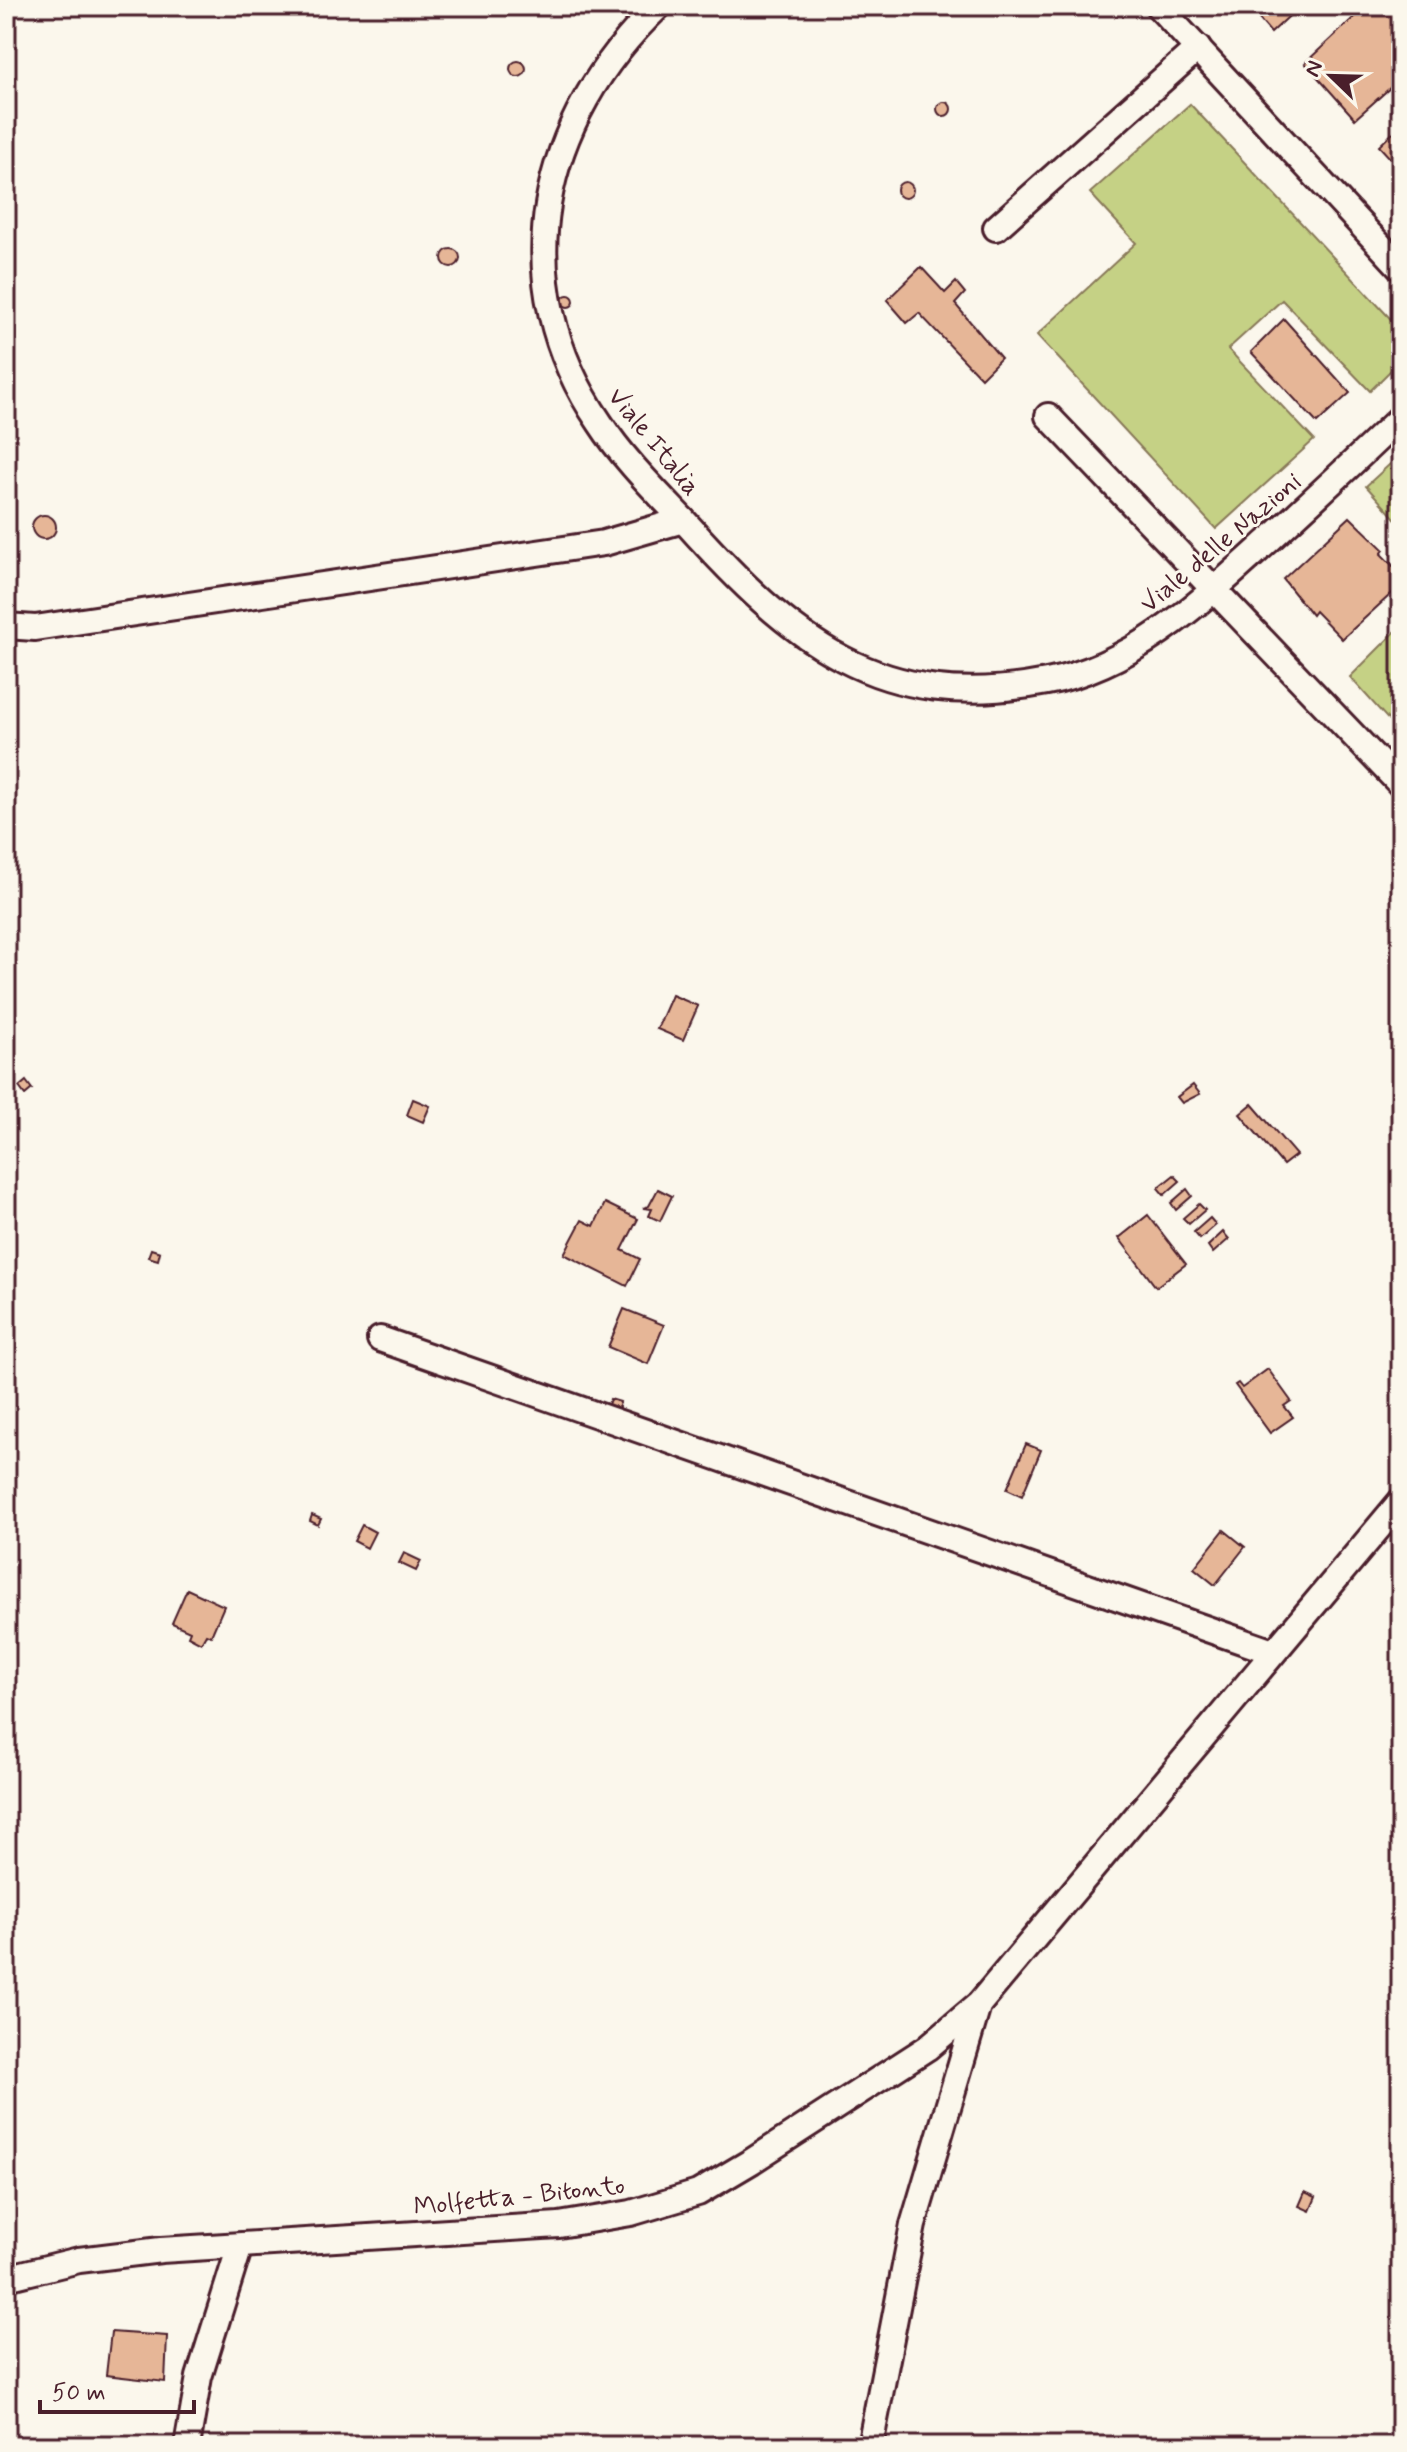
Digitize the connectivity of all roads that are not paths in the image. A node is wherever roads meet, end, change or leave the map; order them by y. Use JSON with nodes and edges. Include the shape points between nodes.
{"nodes":[{"id":1,"x":659,"y":6,"type":"edge"},
{"id":2,"x":1158,"y":6,"type":"edge"},
{"id":3,"x":1198,"y":48,"type":"junction"},
{"id":4,"x":996,"y":228,"type":"dead end"},
{"id":5,"x":1401,"y":268,"type":"edge"},
{"id":6,"x":1048,"y":416,"type":"dead end"},
{"id":7,"x":1401,"y":417,"type":"edge"},
{"id":8,"x":683,"y":520,"type":"junction"},
{"id":9,"x":1215,"y":589,"type":"junction"},
{"id":10,"x":6,"y":626,"type":"edge"},
{"id":11,"x":1401,"y":785,"type":"edge"},
{"id":12,"x":380,"y":1339,"type":"dead end"},
{"id":13,"x":1401,"y":1501,"type":"edge"},
{"id":14,"x":1273,"y":1652,"type":"junction"},
{"id":15,"x":979,"y":2004,"type":"junction"},
{"id":16,"x":240,"y":2246,"type":"junction"},
{"id":17,"x":6,"y":2278,"type":"edge"},
{"id":18,"x":187,"y":2446,"type":"edge"},
{"id":19,"x":870,"y":2446,"type":"edge"}],
"edges":[{"from":1,"to":8,"type":"street","name":"Viale Italia","via":[[605,63],[575,118],[551,192],[543,255],[553,321],[577,384],[617,447]]},
{"from":2,"to":3,"type":"street"},
{"from":3,"to":4,"type":"street"},
{"from":3,"to":5,"type":"street"},
{"from":6,"to":9,"type":"street"},
{"from":7,"to":9,"type":"street","name":"Viale delle Nazioni"},
{"from":8,"to":9,"type":"street","name":"Viale delle Nazioni","via":[[778,618],[867,671],[912,685],[1010,687],[1092,669],[1143,643]]},
{"from":8,"to":10,"type":"street","via":[[604,543],[35,628]]},
{"from":9,"to":11,"type":"street"},
{"from":12,"to":14,"type":"street"},
{"from":13,"to":14,"type":"street"},
{"from":14,"to":15,"type":"street"},
{"from":15,"to":16,"type":"street","name":"Molfetta - Bitonto","via":[[927,2048],[698,2193],[631,2213],[559,2225]]},
{"from":15,"to":19,"type":"street","via":[[913,2225]]},
{"from":16,"to":17,"type":"street","name":"Molfetta - Bitonto","via":[[79,2260]]},
{"from":16,"to":18,"type":"street","via":[[199,2377]]}]}
